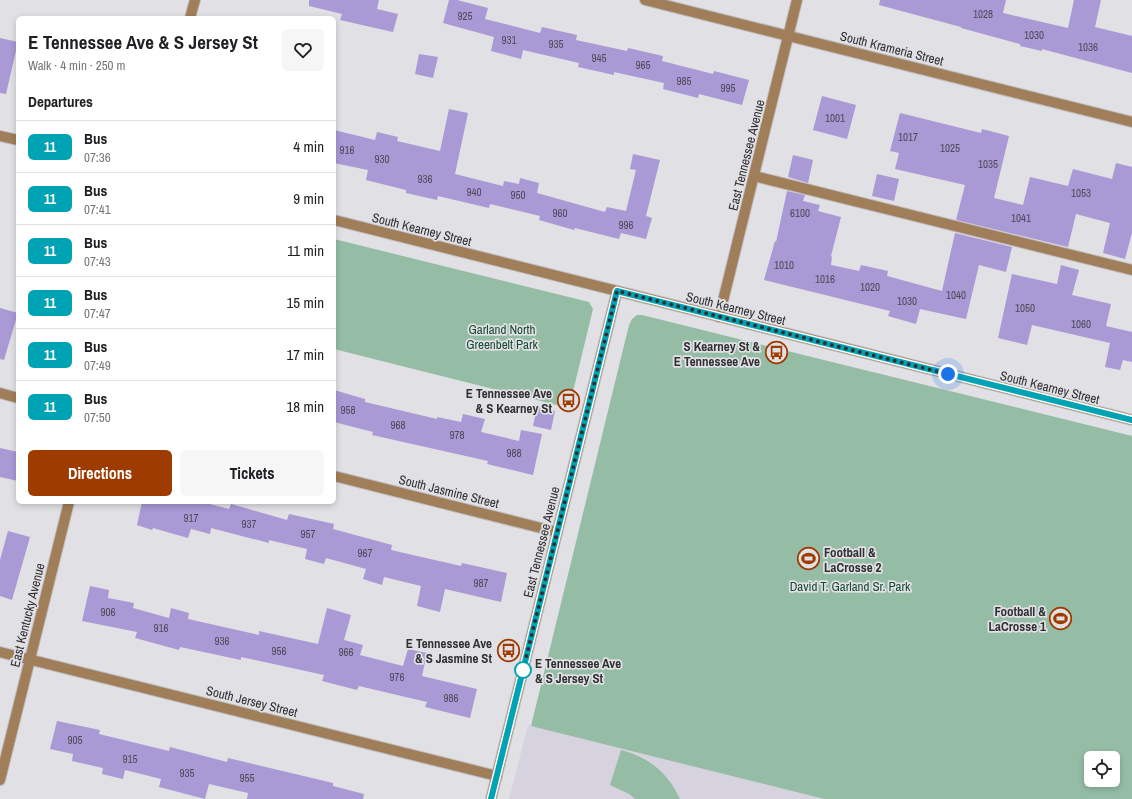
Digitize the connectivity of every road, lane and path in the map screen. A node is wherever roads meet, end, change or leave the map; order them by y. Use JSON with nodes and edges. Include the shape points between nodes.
{"nodes":[{"id":1,"x":195,"y":0,"type":"edge"},
{"id":2,"x":645,"y":0,"type":"edge"},
{"id":3,"x":797,"y":0,"type":"edge"},
{"id":4,"x":191,"y":16,"type":"edge"},
{"id":5,"x":788,"y":36,"type":"junction"},
{"id":6,"x":1132,"y":122,"type":"edge"},
{"id":7,"x":0,"y":136,"type":"edge"},
{"id":8,"x":16,"y":140,"type":"edge"},
{"id":9,"x":754,"y":176,"type":"junction"},
{"id":10,"x":336,"y":221,"type":"edge"},
{"id":11,"x":1132,"y":270,"type":"edge"},
{"id":12,"x":617,"y":291,"type":"junction"},
{"id":13,"x":719,"y":317,"type":"junction"},
{"id":14,"x":0,"y":393,"type":"edge"},
{"id":15,"x":16,"y":397,"type":"edge"},
{"id":16,"x":1132,"y":420,"type":"edge"},
{"id":17,"x":336,"y":477,"type":"edge"},
{"id":18,"x":69,"y":504,"type":"edge"},
{"id":19,"x":557,"y":532,"type":"junction"},
{"id":20,"x":0,"y":652,"type":"edge"},
{"id":21,"x":30,"y":659,"type":"junction"},
{"id":22,"x":497,"y":776,"type":"junction"},
{"id":23,"x":0,"y":780,"type":"edge"},
{"id":24,"x":491,"y":799,"type":"edge"}],
"edges":[{"from":1,"to":4,"type":"street"},
{"from":2,"to":5,"type":"street","name":"South Krameria Street"},
{"from":3,"to":5,"type":"street","name":"East Tennessee Avenue"},
{"from":5,"to":6,"type":"street","name":"South Krameria Street"},
{"from":5,"to":9,"type":"street","name":"East Tennessee Avenue"},
{"from":7,"to":8,"type":"street"},
{"from":9,"to":11,"type":"street"},
{"from":9,"to":13,"type":"street","name":"East Tennessee Avenue"},
{"from":10,"to":12,"type":"street","name":"South Kearney Street"},
{"from":12,"to":13,"type":"street","name":"South Kearney Street"},
{"from":12,"to":19,"type":"street","name":"East Tennessee Avenue"},
{"from":13,"to":16,"type":"street","name":"South Kearney Street"},
{"from":14,"to":15,"type":"street"},
{"from":17,"to":19,"type":"street","name":"South Jasmine Street"},
{"from":18,"to":21,"type":"street","name":"East Kentucky Avenue"},
{"from":19,"to":22,"type":"street","name":"East Tennessee Avenue"},
{"from":20,"to":21,"type":"street","name":"South Jersey Street"},
{"from":21,"to":22,"type":"street","name":"South Jersey Street"},
{"from":21,"to":23,"type":"street","name":"East Kentucky Avenue"},
{"from":22,"to":24,"type":"street","name":"East Tennessee Avenue"}]}
